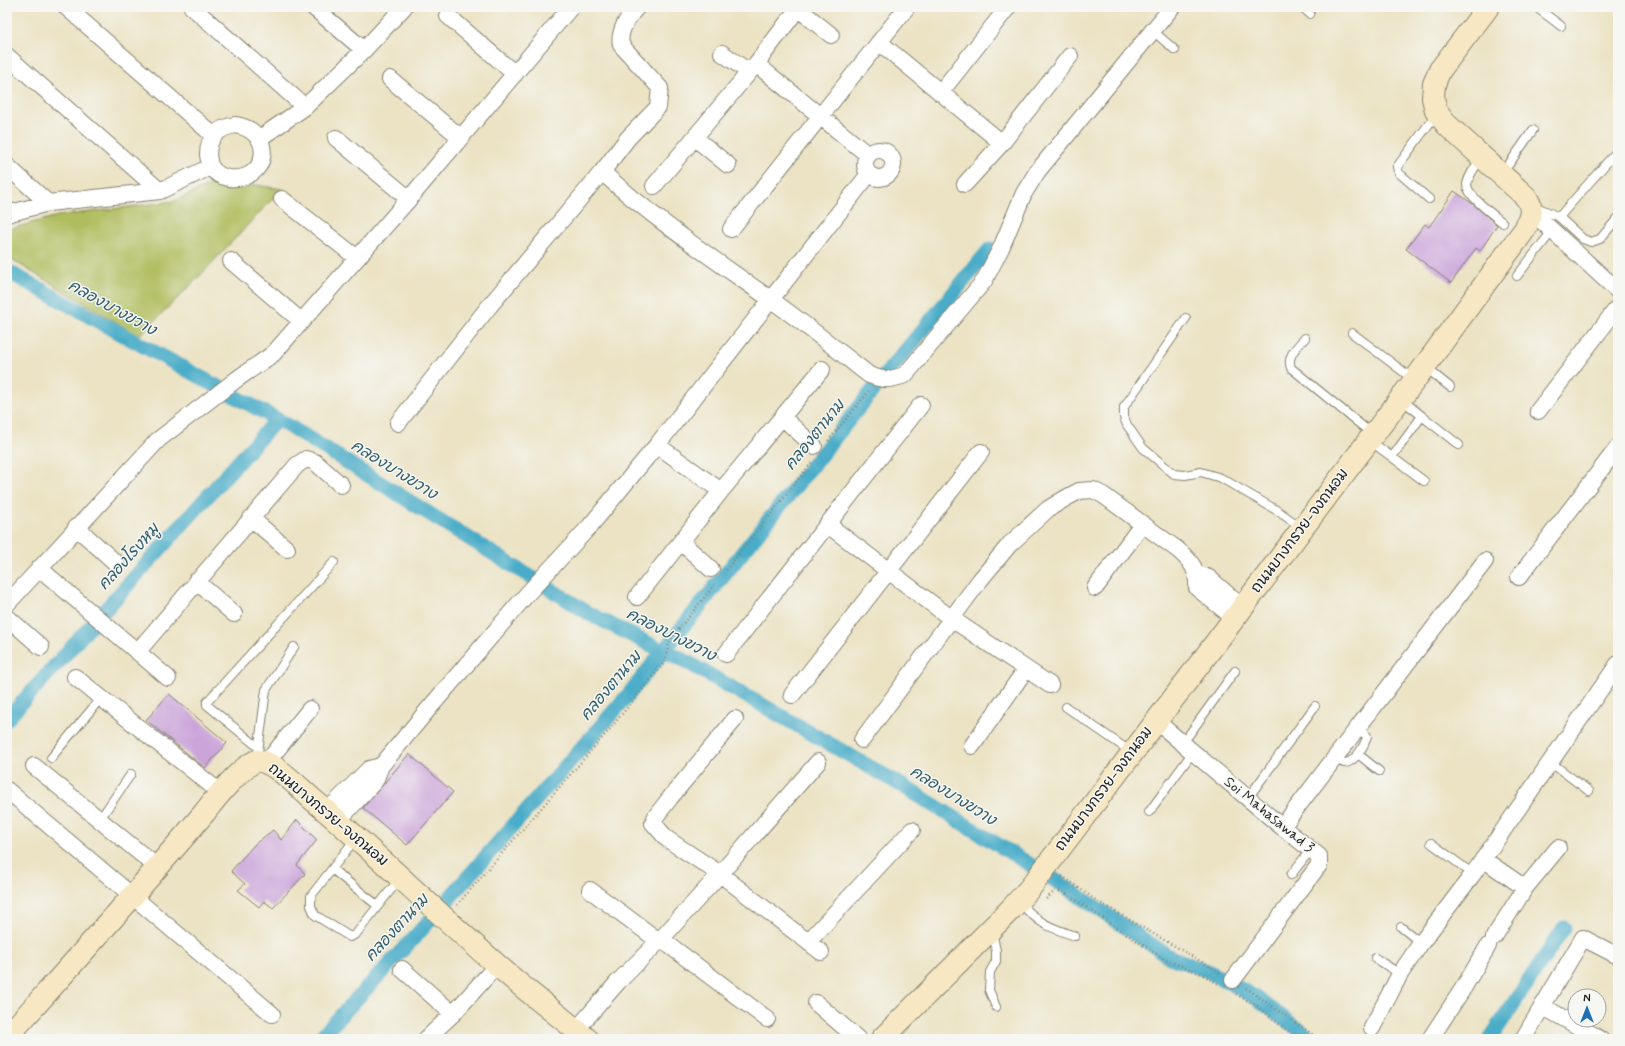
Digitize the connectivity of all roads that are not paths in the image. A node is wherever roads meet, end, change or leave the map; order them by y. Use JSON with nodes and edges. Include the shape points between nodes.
{"nodes":[{"id":1,"x":66,"y":7,"type":"edge"},
{"id":2,"x":192,"y":7,"type":"edge"},
{"id":3,"x":313,"y":7,"type":"edge"},
{"id":4,"x":404,"y":7,"type":"edge"},
{"id":5,"x":798,"y":7,"type":"edge"},
{"id":6,"x":907,"y":7,"type":"edge"},
{"id":7,"x":1008,"y":7,"type":"edge"},
{"id":8,"x":1172,"y":7,"type":"edge"},
{"id":9,"x":1302,"y":7,"type":"edge"},
{"id":10,"x":1488,"y":7,"type":"edge"},
{"id":11,"x":1536,"y":7,"type":"edge"},
{"id":12,"x":569,"y":8,"type":"edge"},
{"id":13,"x":633,"y":13,"type":"edge"},
{"id":14,"x":1310,"y":14,"type":"dead end"},
{"id":15,"x":448,"y":16,"type":"dead end"},
{"id":16,"x":1560,"y":26,"type":"dead end"},
{"id":17,"x":1153,"y":31,"type":"junction"},
{"id":18,"x":832,"y":35,"type":"dead end"},
{"id":19,"x":879,"y":42,"type":"junction"},
{"id":20,"x":364,"y":50,"type":"junction"},
{"id":21,"x":1175,"y":50,"type":"dead end"},
{"id":22,"x":722,"y":52,"type":"dead end"},
{"id":23,"x":7,"y":56,"type":"edge"},
{"id":24,"x":1070,"y":56,"type":"dead end"},
{"id":25,"x":753,"y":68,"type":"junction"},
{"id":26,"x":515,"y":74,"type":"junction"},
{"id":27,"x":390,"y":79,"type":"dead end"},
{"id":28,"x":940,"y":93,"type":"junction"},
{"id":29,"x":305,"y":107,"type":"junction"},
{"id":30,"x":1438,"y":112,"type":"junction"},
{"id":31,"x":822,"y":116,"type":"junction"},
{"id":32,"x":1533,"y":130,"type":"dead end"},
{"id":33,"x":213,"y":135,"type":"junction"},
{"id":34,"x":460,"y":137,"type":"junction"},
{"id":35,"x":260,"y":138,"type":"junction"},
{"id":36,"x":336,"y":138,"type":"dead end"},
{"id":37,"x":695,"y":138,"type":"junction"},
{"id":38,"x":1002,"y":143,"type":"junction"},
{"id":39,"x":1618,"y":150,"type":"edge"},
{"id":40,"x":868,"y":155,"type":"junction"},
{"id":41,"x":1482,"y":157,"type":"junction"},
{"id":42,"x":728,"y":165,"type":"dead end"},
{"id":43,"x":7,"y":166,"type":"edge"},
{"id":44,"x":210,"y":167,"type":"junction"},
{"id":45,"x":602,"y":172,"type":"junction"},
{"id":46,"x":869,"y":174,"type":"junction"},
{"id":47,"x":1502,"y":175,"type":"junction"},
{"id":48,"x":965,"y":184,"type":"dead end"},
{"id":49,"x":654,"y":186,"type":"dead end"},
{"id":50,"x":160,"y":191,"type":"junction"},
{"id":51,"x":282,"y":199,"type":"dead end"},
{"id":52,"x":409,"y":199,"type":"junction"},
{"id":53,"x":1429,"y":199,"type":"dead end"},
{"id":54,"x":48,"y":203,"type":"junction"},
{"id":55,"x":1532,"y":208,"type":"junction"},
{"id":56,"x":7,"y":214,"type":"edge"},
{"id":57,"x":1618,"y":218,"type":"edge"},
{"id":58,"x":1503,"y":223,"type":"dead end"},
{"id":59,"x":1556,"y":224,"type":"junction"},
{"id":60,"x":731,"y":230,"type":"dead end"},
{"id":61,"x":357,"y":258,"type":"junction"},
{"id":62,"x":231,"y":261,"type":"dead end"},
{"id":63,"x":1518,"y":276,"type":"dead end"},
{"id":64,"x":1618,"y":291,"type":"edge"},
{"id":65,"x":771,"y":300,"type":"junction"},
{"id":66,"x":1618,"y":307,"type":"edge"},
{"id":67,"x":1186,"y":318,"type":"dead end"},
{"id":68,"x":301,"y":322,"type":"junction"},
{"id":69,"x":1352,"y":333,"type":"dead end"},
{"id":70,"x":1305,"y":338,"type":"dead end"},
{"id":71,"x":822,"y":369,"type":"dead end"},
{"id":72,"x":1420,"y":373,"type":"junction"},
{"id":73,"x":1450,"y":387,"type":"dead end"},
{"id":74,"x":1400,"y":399,"type":"junction"},
{"id":75,"x":921,"y":405,"type":"dead end"},
{"id":76,"x":1538,"y":411,"type":"dead end"},
{"id":77,"x":1422,"y":416,"type":"junction"},
{"id":78,"x":782,"y":418,"type":"junction"},
{"id":79,"x":398,"y":423,"type":"dead end"},
{"id":80,"x":1371,"y":437,"type":"junction"},
{"id":81,"x":657,"y":445,"type":"junction"},
{"id":82,"x":1459,"y":445,"type":"dead end"},
{"id":83,"x":1618,"y":447,"type":"edge"},
{"id":84,"x":818,"y":449,"type":"road end"},
{"id":85,"x":981,"y":452,"type":"dead end"},
{"id":86,"x":1392,"y":457,"type":"junction"},
{"id":87,"x":1424,"y":481,"type":"dead end"},
{"id":88,"x":341,"y":485,"type":"dead end"},
{"id":89,"x":720,"y":490,"type":"junction"},
{"id":90,"x":251,"y":518,"type":"junction"},
{"id":91,"x":828,"y":524,"type":"junction"},
{"id":92,"x":1142,"y":525,"type":"junction"},
{"id":93,"x":76,"y":527,"type":"junction"},
{"id":94,"x":1302,"y":528,"type":"junction"},
{"id":95,"x":680,"y":542,"type":"junction"},
{"id":96,"x":287,"y":549,"type":"dead end"},
{"id":97,"x":1485,"y":561,"type":"dead end"},
{"id":98,"x":334,"y":562,"type":"dead end"},
{"id":99,"x":117,"y":564,"type":"dead end"},
{"id":100,"x":39,"y":568,"type":"junction"},
{"id":101,"x":888,"y":570,"type":"junction"},
{"id":102,"x":718,"y":574,"type":"road end"},
{"id":103,"x":1519,"y":577,"type":"dead end"},
{"id":104,"x":196,"y":581,"type":"junction"},
{"id":105,"x":1094,"y":588,"type":"dead end"},
{"id":106,"x":637,"y":597,"type":"dead end"},
{"id":107,"x":7,"y":604,"type":"edge"},
{"id":108,"x":1238,"y":613,"type":"junction"},
{"id":109,"x":234,"y":614,"type":"dead end"},
{"id":110,"x":7,"y":616,"type":"edge"},
{"id":111,"x":952,"y":619,"type":"junction"},
{"id":112,"x":41,"y":647,"type":"dead end"},
{"id":113,"x":294,"y":647,"type":"dead end"},
{"id":114,"x":138,"y":652,"type":"junction"},
{"id":115,"x":726,"y":654,"type":"dead end"},
{"id":116,"x":1618,"y":664,"type":"edge"},
{"id":117,"x":1026,"y":669,"type":"junction"},
{"id":118,"x":1235,"y":671,"type":"dead end"},
{"id":119,"x":75,"y":677,"type":"dead end"},
{"id":120,"x":168,"y":678,"type":"dead end"},
{"id":121,"x":1050,"y":685,"type":"dead end"},
{"id":122,"x":792,"y":695,"type":"dead end"},
{"id":123,"x":102,"y":698,"type":"junction"},
{"id":124,"x":1316,"y":706,"type":"dead end"},
{"id":125,"x":1066,"y":707,"type":"dead end"},
{"id":126,"x":310,"y":709,"type":"dead end"},
{"id":127,"x":735,"y":718,"type":"dead end"},
{"id":128,"x":1156,"y":721,"type":"junction"},
{"id":129,"x":1358,"y":728,"type":"junction"},
{"id":130,"x":862,"y":740,"type":"dead end"},
{"id":131,"x":972,"y":746,"type":"dead end"},
{"id":132,"x":1188,"y":748,"type":"junction"},
{"id":133,"x":1132,"y":752,"type":"junction"},
{"id":134,"x":1358,"y":754,"type":"junction"},
{"id":135,"x":261,"y":757,"type":"junction"},
{"id":136,"x":51,"y":758,"type":"dead end"},
{"id":137,"x":1335,"y":758,"type":"junction"},
{"id":138,"x":818,"y":762,"type":"dead end"},
{"id":139,"x":1550,"y":762,"type":"junction"},
{"id":140,"x":34,"y":766,"type":"dead end"},
{"id":141,"x":1379,"y":771,"type":"dead end"},
{"id":142,"x":131,"y":774,"type":"dead end"},
{"id":143,"x":7,"y":790,"type":"edge"},
{"id":144,"x":1589,"y":791,"type":"dead end"},
{"id":145,"x":221,"y":793,"type":"junction"},
{"id":146,"x":1248,"y":798,"type":"junction"},
{"id":147,"x":1149,"y":812,"type":"dead end"},
{"id":148,"x":332,"y":816,"type":"junction"},
{"id":149,"x":100,"y":819,"type":"junction"},
{"id":150,"x":1282,"y":828,"type":"junction"},
{"id":151,"x":912,"y":830,"type":"dead end"},
{"id":152,"x":357,"y":837,"type":"junction"},
{"id":153,"x":1431,"y":843,"type":"dead end"},
{"id":154,"x":1558,"y":848,"type":"dead end"},
{"id":155,"x":1311,"y":849,"type":"junction"},
{"id":156,"x":1483,"y":859,"type":"junction"},
{"id":157,"x":157,"y":868,"type":"junction"},
{"id":158,"x":332,"y":869,"type":"junction"},
{"id":159,"x":720,"y":874,"type":"junction"},
{"id":160,"x":1473,"y":874,"type":"junction"},
{"id":161,"x":1291,"y":875,"type":"dead end"},
{"id":162,"x":401,"y":876,"type":"junction"},
{"id":163,"x":1525,"y":888,"type":"junction"},
{"id":164,"x":590,"y":890,"type":"dead end"},
{"id":165,"x":134,"y":896,"type":"junction"},
{"id":166,"x":1022,"y":897,"type":"junction"},
{"id":167,"x":378,"y":906,"type":"junction"},
{"id":168,"x":1401,"y":927,"type":"dead end"},
{"id":169,"x":992,"y":929,"type":"junction"},
{"id":170,"x":1075,"y":936,"type":"dead end"},
{"id":171,"x":660,"y":940,"type":"junction"},
{"id":172,"x":808,"y":942,"type":"junction"},
{"id":173,"x":1421,"y":943,"type":"junction"},
{"id":174,"x":821,"y":952,"type":"dead end"},
{"id":175,"x":1618,"y":956,"type":"edge"},
{"id":176,"x":1375,"y":958,"type":"dead end"},
{"id":177,"x":497,"y":965,"type":"junction"},
{"id":178,"x":402,"y":969,"type":"dead end"},
{"id":179,"x":1400,"y":974,"type":"junction"},
{"id":180,"x":1229,"y":986,"type":"road end"},
{"id":181,"x":816,"y":1003,"type":"dead end"},
{"id":182,"x":1542,"y":1006,"type":"junction"},
{"id":183,"x":996,"y":1007,"type":"dead end"},
{"id":184,"x":272,"y":1014,"type":"dead end"},
{"id":185,"x":453,"y":1014,"type":"junction"},
{"id":186,"x":767,"y":1019,"type":"dead end"},
{"id":187,"x":1372,"y":1028,"type":"dead end"},
{"id":188,"x":581,"y":1035,"type":"edge"},
{"id":189,"x":7,"y":1037,"type":"edge"},
{"id":190,"x":885,"y":1038,"type":"edge"},
{"id":191,"x":426,"y":1039,"type":"edge"},
{"id":192,"x":858,"y":1039,"type":"edge"},
{"id":193,"x":1430,"y":1039,"type":"edge"},
{"id":194,"x":1523,"y":1039,"type":"edge"},
{"id":195,"x":1600,"y":1039,"type":"edge"}],
"edges":[{"from":1,"to":33,"type":"street"},
{"from":2,"to":29,"type":"street"},
{"from":3,"to":20,"type":"street"},
{"from":4,"to":20,"type":"street"},
{"from":5,"to":18,"type":"street"},
{"from":5,"to":25,"type":"street"},
{"from":6,"to":19,"type":"street"},
{"from":7,"to":28,"type":"street"},
{"from":8,"to":17,"type":"street"},
{"from":9,"to":14,"type":"lane"},
{"from":10,"to":30,"type":"street","via":[[1440,70],[1432,98]]},
{"from":11,"to":16,"type":"lane"},
{"from":12,"to":26,"type":"street"},
{"from":13,"to":45,"type":"street","via":[[620,32],[621,45],[660,88],[660,100],[658,107],[628,138]]},
{"from":15,"to":26,"type":"street"},
{"from":17,"to":21,"type":"lane"},
{"from":17,"to":65,"type":"street","via":[[1037,172],[1024,193],[1001,248],[984,280],[905,375],[891,380],[869,375]]},
{"from":19,"to":28,"type":"street"},
{"from":19,"to":31,"type":"street"},
{"from":20,"to":29,"type":"street"},
{"from":22,"to":25,"type":"street"},
{"from":23,"to":50,"type":"street"},
{"from":24,"to":38,"type":"street"},
{"from":25,"to":31,"type":"street"},
{"from":25,"to":37,"type":"street"},
{"from":26,"to":34,"type":"street"},
{"from":27,"to":34,"type":"street"},
{"from":28,"to":38,"type":"street"},
{"from":29,"to":35,"type":"street"},
{"from":30,"to":41,"type":"street","via":[[1447,125]]},
{"from":30,"to":53,"type":"lane","via":[[1397,166],[1399,173]]},
{"from":31,"to":40,"type":"street"},
{"from":31,"to":60,"type":"street"},
{"from":32,"to":47,"type":"lane"},
{"from":33,"to":35,"type":"street","via":[[235,125],[245,126]]},
{"from":33,"to":44,"type":"street","via":[[208,147]]},
{"from":34,"to":52,"type":"street"},
{"from":35,"to":44,"type":"street","via":[[263,150],[261,162],[244,178],[220,176]]},
{"from":36,"to":52,"type":"street"},
{"from":37,"to":42,"type":"street"},
{"from":37,"to":49,"type":"street"},
{"from":38,"to":48,"type":"street"},
{"from":39,"to":59,"type":"lane"},
{"from":40,"to":46,"type":"street","via":[[865,165]]},
{"from":40,"to":46,"type":"street","via":[[873,151],[883,151],[893,163],[885,176],[880,178]]},
{"from":41,"to":47,"type":"street"},
{"from":41,"to":58,"type":"lane","via":[[1468,179],[1468,190]]},
{"from":43,"to":54,"type":"street"},
{"from":44,"to":50,"type":"street"},
{"from":45,"to":65,"type":"street","via":[[700,251]]},
{"from":45,"to":79,"type":"street","via":[[450,355]]},
{"from":46,"to":65,"type":"street"},
{"from":47,"to":55,"type":"street","via":[[1526,197]]},
{"from":50,"to":54,"type":"street"},
{"from":51,"to":61,"type":"street"},
{"from":52,"to":61,"type":"street"},
{"from":54,"to":56,"type":"street"},
{"from":55,"to":59,"type":"street"},
{"from":55,"to":72,"type":"street","name":"ถนนบางกรวย-จงถนอม","via":[[1517,241]]},
{"from":57,"to":59,"type":"lane","via":[[1600,239],[1591,242]]},
{"from":59,"to":63,"type":"lane"},
{"from":59,"to":64,"type":"street"},
{"from":61,"to":68,"type":"street"},
{"from":62,"to":68,"type":"street"},
{"from":65,"to":81,"type":"street"},
{"from":66,"to":76,"type":"street"},
{"from":67,"to":94,"type":"lane","via":[[1124,407],[1127,425],[1143,448],[1174,474],[1201,472],[1221,478]]},
{"from":68,"to":93,"type":"street","via":[[273,354],[236,379],[158,440]]},
{"from":69,"to":72,"type":"lane"},
{"from":70,"to":80,"type":"lane","via":[[1291,356],[1291,368]]},
{"from":71,"to":78,"type":"street"},
{"from":72,"to":73,"type":"lane"},
{"from":72,"to":74,"type":"street","name":"ถนนบางกรวย-จงถนอม"},
{"from":74,"to":77,"type":"lane"},
{"from":74,"to":80,"type":"street","name":"ถนนบางกรวย-จงถนอม"},
{"from":75,"to":91,"type":"street"},
{"from":77,"to":82,"type":"lane"},
{"from":77,"to":86,"type":"lane"},
{"from":78,"to":84,"type":"street"},
{"from":78,"to":89,"type":"street"},
{"from":80,"to":86,"type":"lane"},
{"from":80,"to":94,"type":"street","name":"ถนนบางกรวย-จงถนอม"},
{"from":81,"to":89,"type":"street"},
{"from":81,"to":148,"type":"street","via":[[590,526],[528,593],[381,766],[368,769]]},
{"from":83,"to":103,"type":"street"},
{"from":85,"to":101,"type":"street"},
{"from":86,"to":87,"type":"lane"},
{"from":88,"to":90,"type":"street","via":[[315,462],[306,459],[297,465]]},
{"from":89,"to":95,"type":"street"},
{"from":90,"to":96,"type":"street"},
{"from":90,"to":104,"type":"street"},
{"from":91,"to":101,"type":"street"},
{"from":91,"to":115,"type":"street"},
{"from":92,"to":105,"type":"street"},
{"from":92,"to":108,"type":"street","via":[[1186,557],[1198,574],[1197,588]]},
{"from":92,"to":111,"type":"street","via":[[1103,495],[1093,490],[1079,491],[1048,509],[1010,544]]},
{"from":93,"to":99,"type":"street"},
{"from":93,"to":100,"type":"street"},
{"from":94,"to":108,"type":"street","name":"ถนนบางกรวย-จงถนอม"},
{"from":95,"to":102,"type":"street"},
{"from":95,"to":106,"type":"street"},
{"from":97,"to":129,"type":"street"},
{"from":98,"to":135,"type":"lane","via":[[208,702],[208,705]]},
{"from":100,"to":107,"type":"street"},
{"from":100,"to":114,"type":"street"},
{"from":101,"to":111,"type":"street"},
{"from":101,"to":122,"type":"street"},
{"from":104,"to":109,"type":"street"},
{"from":104,"to":114,"type":"street"},
{"from":108,"to":128,"type":"street","name":"ถนนบางกรวย-จงถนอม"},
{"from":110,"to":112,"type":"street"},
{"from":111,"to":117,"type":"street"},
{"from":111,"to":130,"type":"street"},
{"from":113,"to":135,"type":"lane","via":[[266,690]]},
{"from":114,"to":120,"type":"street"},
{"from":116,"to":139,"type":"street"},
{"from":117,"to":121,"type":"street"},
{"from":117,"to":131,"type":"street"},
{"from":118,"to":132,"type":"lane"},
{"from":119,"to":123,"type":"street"},
{"from":123,"to":136,"type":"lane"},
{"from":123,"to":145,"type":"street"},
{"from":124,"to":146,"type":"lane"},
{"from":125,"to":133,"type":"lane"},
{"from":126,"to":135,"type":"street"},
{"from":127,"to":159,"type":"street","via":[[653,823],[667,838]]},
{"from":128,"to":132,"type":"street","name":"Soi Mahasawad 3"},
{"from":128,"to":133,"type":"street","name":"ถนนบางกรวย-จงถนอม"},
{"from":129,"to":134,"type":"lane","via":[[1367,736]]},
{"from":129,"to":137,"type":"street"},
{"from":132,"to":146,"type":"street","name":"Soi Mahasawad 3"},
{"from":132,"to":147,"type":"lane"},
{"from":133,"to":166,"type":"street","name":"ถนนบางกรวย-จงถนอม"},
{"from":134,"to":137,"type":"lane","via":[[1345,763]]},
{"from":134,"to":141,"type":"lane"},
{"from":135,"to":145,"type":"street","name":"ถนนบางกรวย-จงถนอม","via":[[246,766]]},
{"from":135,"to":148,"type":"street","name":"ถนนบางกรวย-จงถนอม"},
{"from":137,"to":150,"type":"street"},
{"from":138,"to":159,"type":"street"},
{"from":139,"to":144,"type":"lane"},
{"from":139,"to":156,"type":"street"},
{"from":140,"to":149,"type":"street"},
{"from":142,"to":149,"type":"lane"},
{"from":143,"to":165,"type":"street"},
{"from":145,"to":157,"type":"street","name":"ถนนบางกรวย-จงถนอม"},
{"from":146,"to":150,"type":"street","name":"Soi Mahasawad 3"},
{"from":148,"to":152,"type":"street","name":"ถนนบางกรวย-จงถนอม"},
{"from":149,"to":157,"type":"street"},
{"from":150,"to":155,"type":"street","name":"Soi Mahasawad 3"},
{"from":151,"to":172,"type":"street"},
{"from":152,"to":158,"type":"lane"},
{"from":152,"to":162,"type":"street","name":"ถนนบางกรวย-จงถนอม"},
{"from":153,"to":160,"type":"lane"},
{"from":154,"to":163,"type":"street"},
{"from":155,"to":161,"type":"lane"},
{"from":155,"to":180,"type":"street","name":"Soi Mahasawad 3","via":[[1320,856],[1319,865]]},
{"from":156,"to":160,"type":"street"},
{"from":156,"to":163,"type":"street"},
{"from":157,"to":165,"type":"street","name":"ถนนบางกรวย-จงถนอม"},
{"from":158,"to":167,"type":"lane"},
{"from":158,"to":167,"type":"lane","via":[[311,896],[311,906],[315,915],[350,937],[356,934]]},
{"from":159,"to":171,"type":"street"},
{"from":159,"to":172,"type":"street"},
{"from":160,"to":173,"type":"street"},
{"from":162,"to":167,"type":"lane"},
{"from":162,"to":177,"type":"street","name":"ถนนบางกรวย-จงถนอม","via":[[426,899],[452,910]]},
{"from":163,"to":193,"type":"street"},
{"from":164,"to":171,"type":"street"},
{"from":165,"to":184,"type":"street"},
{"from":165,"to":189,"type":"street","name":"ถนนบางกรวย-จงถนอม"},
{"from":166,"to":169,"type":"street","name":"ถนนบางกรวย-จงถนอม"},
{"from":166,"to":170,"type":"lane","via":[[1032,916],[1044,925]]},
{"from":168,"to":173,"type":"lane"},
{"from":169,"to":183,"type":"lane","via":[[996,961],[990,972],[989,990]]},
{"from":169,"to":190,"type":"street","name":"ถนนบางกรวย-จงถนอม"},
{"from":171,"to":186,"type":"street"},
{"from":171,"to":188,"type":"street","via":[[618,982]]},
{"from":172,"to":174,"type":"street"},
{"from":173,"to":179,"type":"street"},
{"from":175,"to":182,"type":"street","via":[[1584,938]]},
{"from":176,"to":179,"type":"lane"},
{"from":177,"to":185,"type":"street"},
{"from":177,"to":188,"type":"street","name":"ถนนบางกรวย-จงถนอม"},
{"from":178,"to":185,"type":"street"},
{"from":179,"to":187,"type":"street"},
{"from":181,"to":192,"type":"street"},
{"from":182,"to":194,"type":"street"},
{"from":182,"to":195,"type":"street"},
{"from":185,"to":191,"type":"street"}]}
